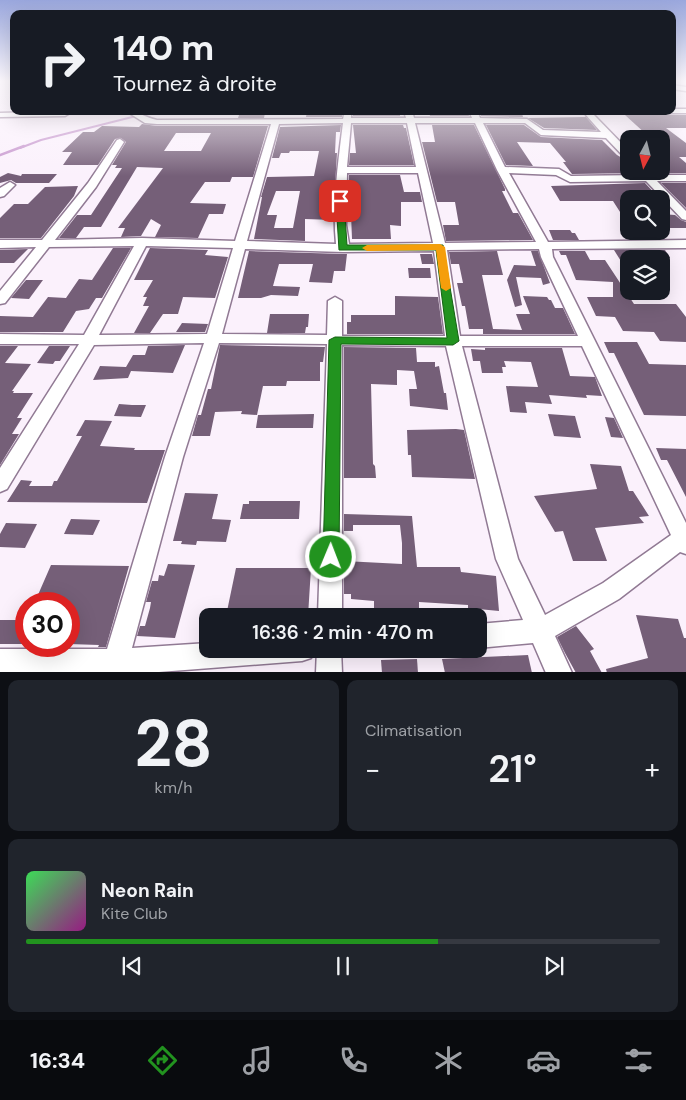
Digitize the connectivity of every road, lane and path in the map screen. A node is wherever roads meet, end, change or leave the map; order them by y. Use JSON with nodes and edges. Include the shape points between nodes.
{"nodes":[{"id":1,"x":138,"y":115,"type":"edge"},
{"id":2,"x":590,"y":115,"type":"edge"},
{"id":3,"x":349,"y":116,"type":"edge"},
{"id":4,"x":409,"y":116,"type":"edge"},
{"id":5,"x":476,"y":116,"type":"edge"},
{"id":6,"x":276,"y":121,"type":"junction"},
{"id":7,"x":608,"y":134,"type":"junction"},
{"id":8,"x":120,"y":142,"type":"dead end"},
{"id":9,"x":620,"y":147,"type":"edge"},
{"id":10,"x":342,"y":170,"type":"junction"},
{"id":11,"x":422,"y":170,"type":"junction"},
{"id":12,"x":502,"y":170,"type":"junction"},
{"id":13,"x":620,"y":176,"type":"edge"},
{"id":14,"x":670,"y":177,"type":"edge"},
{"id":15,"x":686,"y":178,"type":"edge"},
{"id":16,"x":651,"y":180,"type":"edge"},
{"id":17,"x":10,"y":185,"type":"dead end"},
{"id":18,"x":0,"y":194,"type":"edge"},
{"id":19,"x":686,"y":218,"type":"edge"},
{"id":20,"x":142,"y":242,"type":"junction"},
{"id":21,"x":0,"y":244,"type":"edge"},
{"id":22,"x":46,"y":244,"type":"junction"},
{"id":23,"x":686,"y":244,"type":"edge"},
{"id":24,"x":238,"y":246,"type":"junction"},
{"id":25,"x":440,"y":247,"type":"junction"},
{"id":26,"x":545,"y":247,"type":"junction"},
{"id":27,"x":343,"y":248,"type":"junction"},
{"id":28,"x":0,"y":300,"type":"edge"},
{"id":29,"x":336,"y":301,"type":"dead end"},
{"id":30,"x":0,"y":338,"type":"edge"},
{"id":31,"x":214,"y":338,"type":"junction"},
{"id":32,"x":89,"y":340,"type":"junction"},
{"id":33,"x":335,"y":340,"type":"junction"},
{"id":34,"x":453,"y":341,"type":"junction"},
{"id":35,"x":587,"y":341,"type":"junction"},
{"id":36,"x":0,"y":484,"type":"edge"},
{"id":37,"x":685,"y":539,"type":"edge"},
{"id":38,"x":330,"y":608,"type":"edge"},
{"id":39,"x":540,"y":631,"type":"junction"},
{"id":40,"x":487,"y":635,"type":"edge"},
{"id":41,"x":208,"y":658,"type":"edge"},
{"id":42,"x":329,"y":658,"type":"edge"},
{"id":43,"x":0,"y":662,"type":"edge"},
{"id":44,"x":114,"y":667,"type":"edge"},
{"id":45,"x":329,"y":672,"type":"edge"},
{"id":46,"x":559,"y":672,"type":"edge"}],
"edges":[{"from":1,"to":6,"type":"street","via":[[153,122]]},
{"from":2,"to":7,"type":"street"},
{"from":3,"to":4,"type":"street"},
{"from":3,"to":6,"type":"street"},
{"from":3,"to":10,"type":"street"},
{"from":4,"to":5,"type":"street"},
{"from":4,"to":11,"type":"street"},
{"from":5,"to":7,"type":"street","via":[[527,121],[538,131],[546,133]]},
{"from":5,"to":12,"type":"street"},
{"from":6,"to":24,"type":"street"},
{"from":7,"to":9,"type":"street"},
{"from":8,"to":22,"type":"street","via":[[92,185]]},
{"from":10,"to":11,"type":"street"},
{"from":10,"to":27,"type":"street","via":[[340,225]]},
{"from":11,"to":25,"type":"street"},
{"from":12,"to":13,"type":"street","via":[[559,172],[570,179]]},
{"from":12,"to":26,"type":"street"},
{"from":14,"to":15,"type":"street"},
{"from":16,"to":19,"type":"street"},
{"from":17,"to":18,"type":"street"},
{"from":20,"to":22,"type":"street"},
{"from":20,"to":24,"type":"street"},
{"from":20,"to":32,"type":"street"},
{"from":21,"to":22,"type":"street"},
{"from":22,"to":28,"type":"street"},
{"from":23,"to":26,"type":"street"},
{"from":24,"to":27,"type":"street"},
{"from":24,"to":31,"type":"street"},
{"from":25,"to":26,"type":"street"},
{"from":25,"to":27,"type":"street"},
{"from":25,"to":34,"type":"street"},
{"from":26,"to":35,"type":"street"},
{"from":29,"to":33,"type":"street"},
{"from":30,"to":32,"type":"street"},
{"from":31,"to":32,"type":"street"},
{"from":31,"to":33,"type":"street"},
{"from":31,"to":44,"type":"street","via":[[174,457]]},
{"from":32,"to":36,"type":"street"},
{"from":33,"to":34,"type":"street"},
{"from":33,"to":38,"type":"street"},
{"from":34,"to":35,"type":"street"},
{"from":34,"to":39,"type":"street","via":[[507,559]]},
{"from":35,"to":37,"type":"street"},
{"from":37,"to":39,"type":"street","via":[[612,591]]},
{"from":39,"to":40,"type":"street"},
{"from":39,"to":46,"type":"street"},
{"from":41,"to":44,"type":"street"},
{"from":42,"to":45,"type":"street"},
{"from":43,"to":44,"type":"street"}]}
